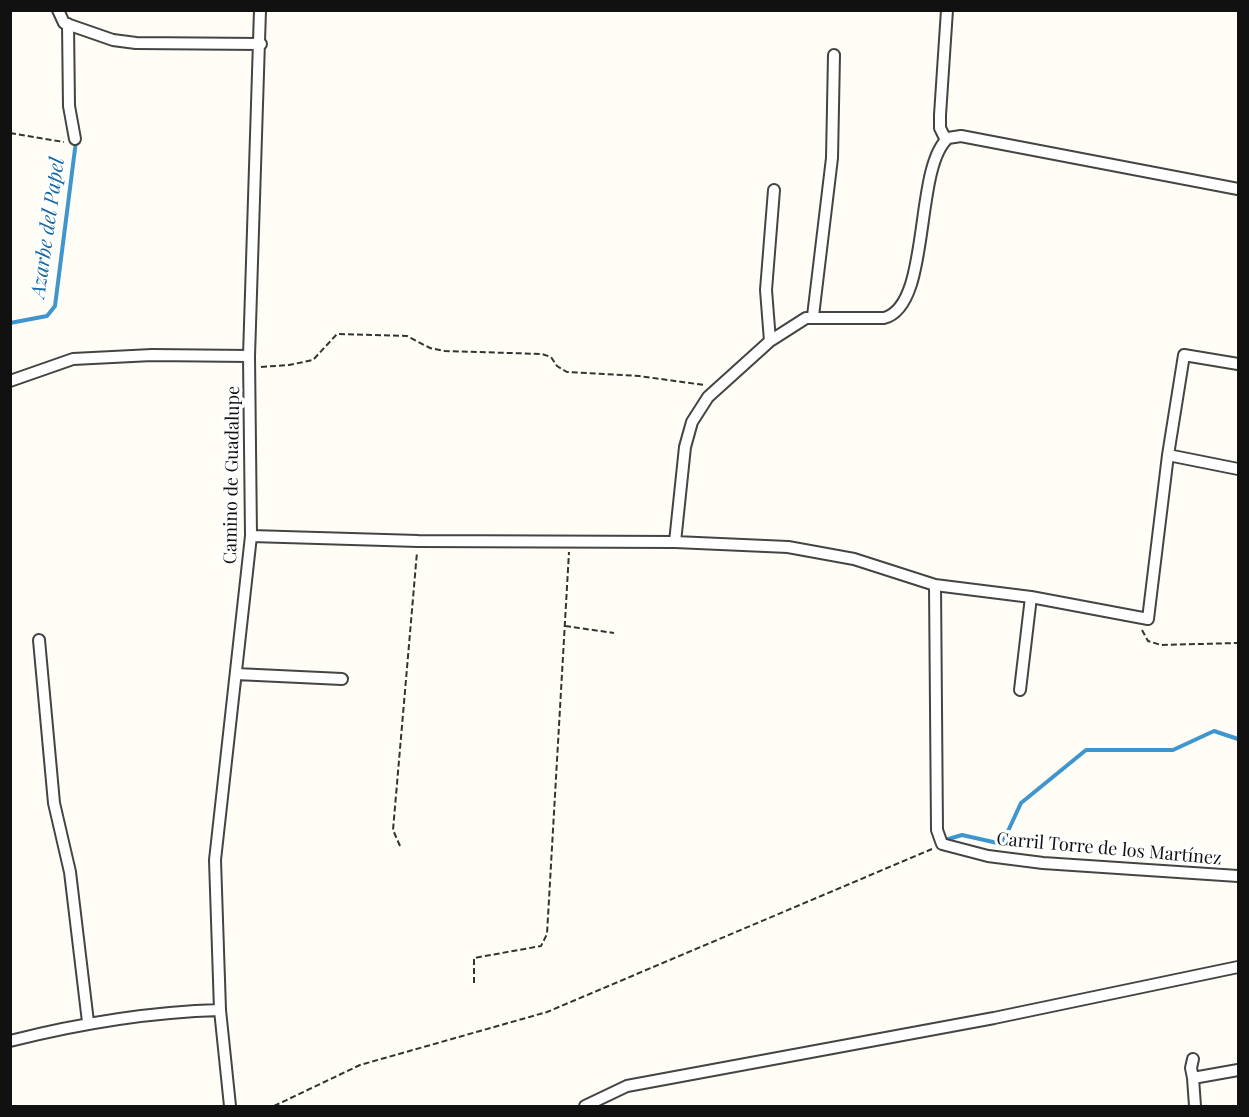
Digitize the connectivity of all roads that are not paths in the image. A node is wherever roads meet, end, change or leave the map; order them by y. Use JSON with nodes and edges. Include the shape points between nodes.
{"nodes":[{"id":1,"x":58,"y":10,"type":"edge"},
{"id":2,"x":260,"y":10,"type":"edge"},
{"id":3,"x":947,"y":10,"type":"edge"},
{"id":4,"x":68,"y":24,"type":"junction"},
{"id":5,"x":261,"y":44,"type":"junction"},
{"id":6,"x":834,"y":55,"type":"dead end"},
{"id":7,"x":75,"y":139,"type":"road end"},
{"id":8,"x":946,"y":140,"type":"junction"},
{"id":9,"x":1239,"y":189,"type":"edge"},
{"id":10,"x":774,"y":190,"type":"dead end"},
{"id":11,"x":813,"y":315,"type":"junction"},
{"id":12,"x":770,"y":341,"type":"junction"},
{"id":13,"x":249,"y":356,"type":"junction"},
{"id":14,"x":1239,"y":364,"type":"edge"},
{"id":15,"x":10,"y":381,"type":"edge"},
{"id":16,"x":1168,"y":455,"type":"junction"},
{"id":17,"x":1239,"y":469,"type":"edge"},
{"id":18,"x":251,"y":536,"type":"junction"},
{"id":19,"x":675,"y":542,"type":"junction"},
{"id":20,"x":935,"y":585,"type":"junction"},
{"id":21,"x":1031,"y":597,"type":"junction"},
{"id":22,"x":39,"y":640,"type":"dead end"},
{"id":23,"x":236,"y":674,"type":"junction"},
{"id":24,"x":342,"y":679,"type":"dead end"},
{"id":25,"x":1020,"y":690,"type":"dead end"},
{"id":26,"x":1239,"y":876,"type":"edge"},
{"id":27,"x":1239,"y":967,"type":"edge"},
{"id":28,"x":220,"y":1010,"type":"junction"},
{"id":29,"x":88,"y":1022,"type":"junction"},
{"id":30,"x":10,"y":1041,"type":"edge"},
{"id":31,"x":1192,"y":1059,"type":"dead end"},
{"id":32,"x":1239,"y":1070,"type":"edge"},
{"id":33,"x":1194,"y":1078,"type":"junction"},
{"id":34,"x":230,"y":1107,"type":"edge"},
{"id":35,"x":585,"y":1107,"type":"edge"},
{"id":36,"x":1195,"y":1107,"type":"edge"}],
"edges":[{"from":1,"to":4,"type":"street"},
{"from":2,"to":5,"type":"street","name":"Camino de Guadalupe"},
{"from":3,"to":8,"type":"street","via":[[940,115],[940,128]]},
{"from":4,"to":5,"type":"street","via":[[113,40],[136,43]]},
{"from":4,"to":7,"type":"street","via":[[69,106]]},
{"from":5,"to":13,"type":"street","name":"Camino de Guadalupe"},
{"from":6,"to":11,"type":"street","via":[[832,158]]},
{"from":8,"to":9,"type":"street","via":[[961,136]]},
{"from":8,"to":11,"type":"street","via":[[935,161],[908,293],[898,310],[884,318]]},
{"from":10,"to":12,"type":"street","via":[[766,290]]},
{"from":11,"to":12,"type":"street","via":[[792,324]]},
{"from":12,"to":19,"type":"street","via":[[698,410],[685,447]]},
{"from":13,"to":15,"type":"street","via":[[73,359]]},
{"from":13,"to":18,"type":"street","name":"Camino de Guadalupe"},
{"from":14,"to":16,"type":"street","via":[[1184,355]]},
{"from":16,"to":17,"type":"street"},
{"from":16,"to":21,"type":"street","via":[[1148,619]]},
{"from":18,"to":19,"type":"street"},
{"from":18,"to":23,"type":"street","name":"Camino de Guadalupe"},
{"from":19,"to":20,"type":"street","via":[[809,549],[891,569]]},
{"from":20,"to":21,"type":"street"},
{"from":20,"to":26,"type":"street","name":"Carril Torre de los Martínez","via":[[937,830],[942,844],[988,856],[1043,863]]},
{"from":21,"to":25,"type":"street"},
{"from":22,"to":29,"type":"street","via":[[54,802],[70,872]]},
{"from":23,"to":24,"type":"street"},
{"from":23,"to":28,"type":"street","name":"Camino de Guadalupe","via":[[215,860]]},
{"from":27,"to":35,"type":"street","via":[[994,1018],[627,1086]]},
{"from":28,"to":29,"type":"street","via":[[160,1012]]},
{"from":28,"to":34,"type":"street","name":"Camino de Guadalupe"},
{"from":29,"to":30,"type":"street"},
{"from":31,"to":33,"type":"street"},
{"from":32,"to":33,"type":"street"},
{"from":33,"to":36,"type":"street"}]}
